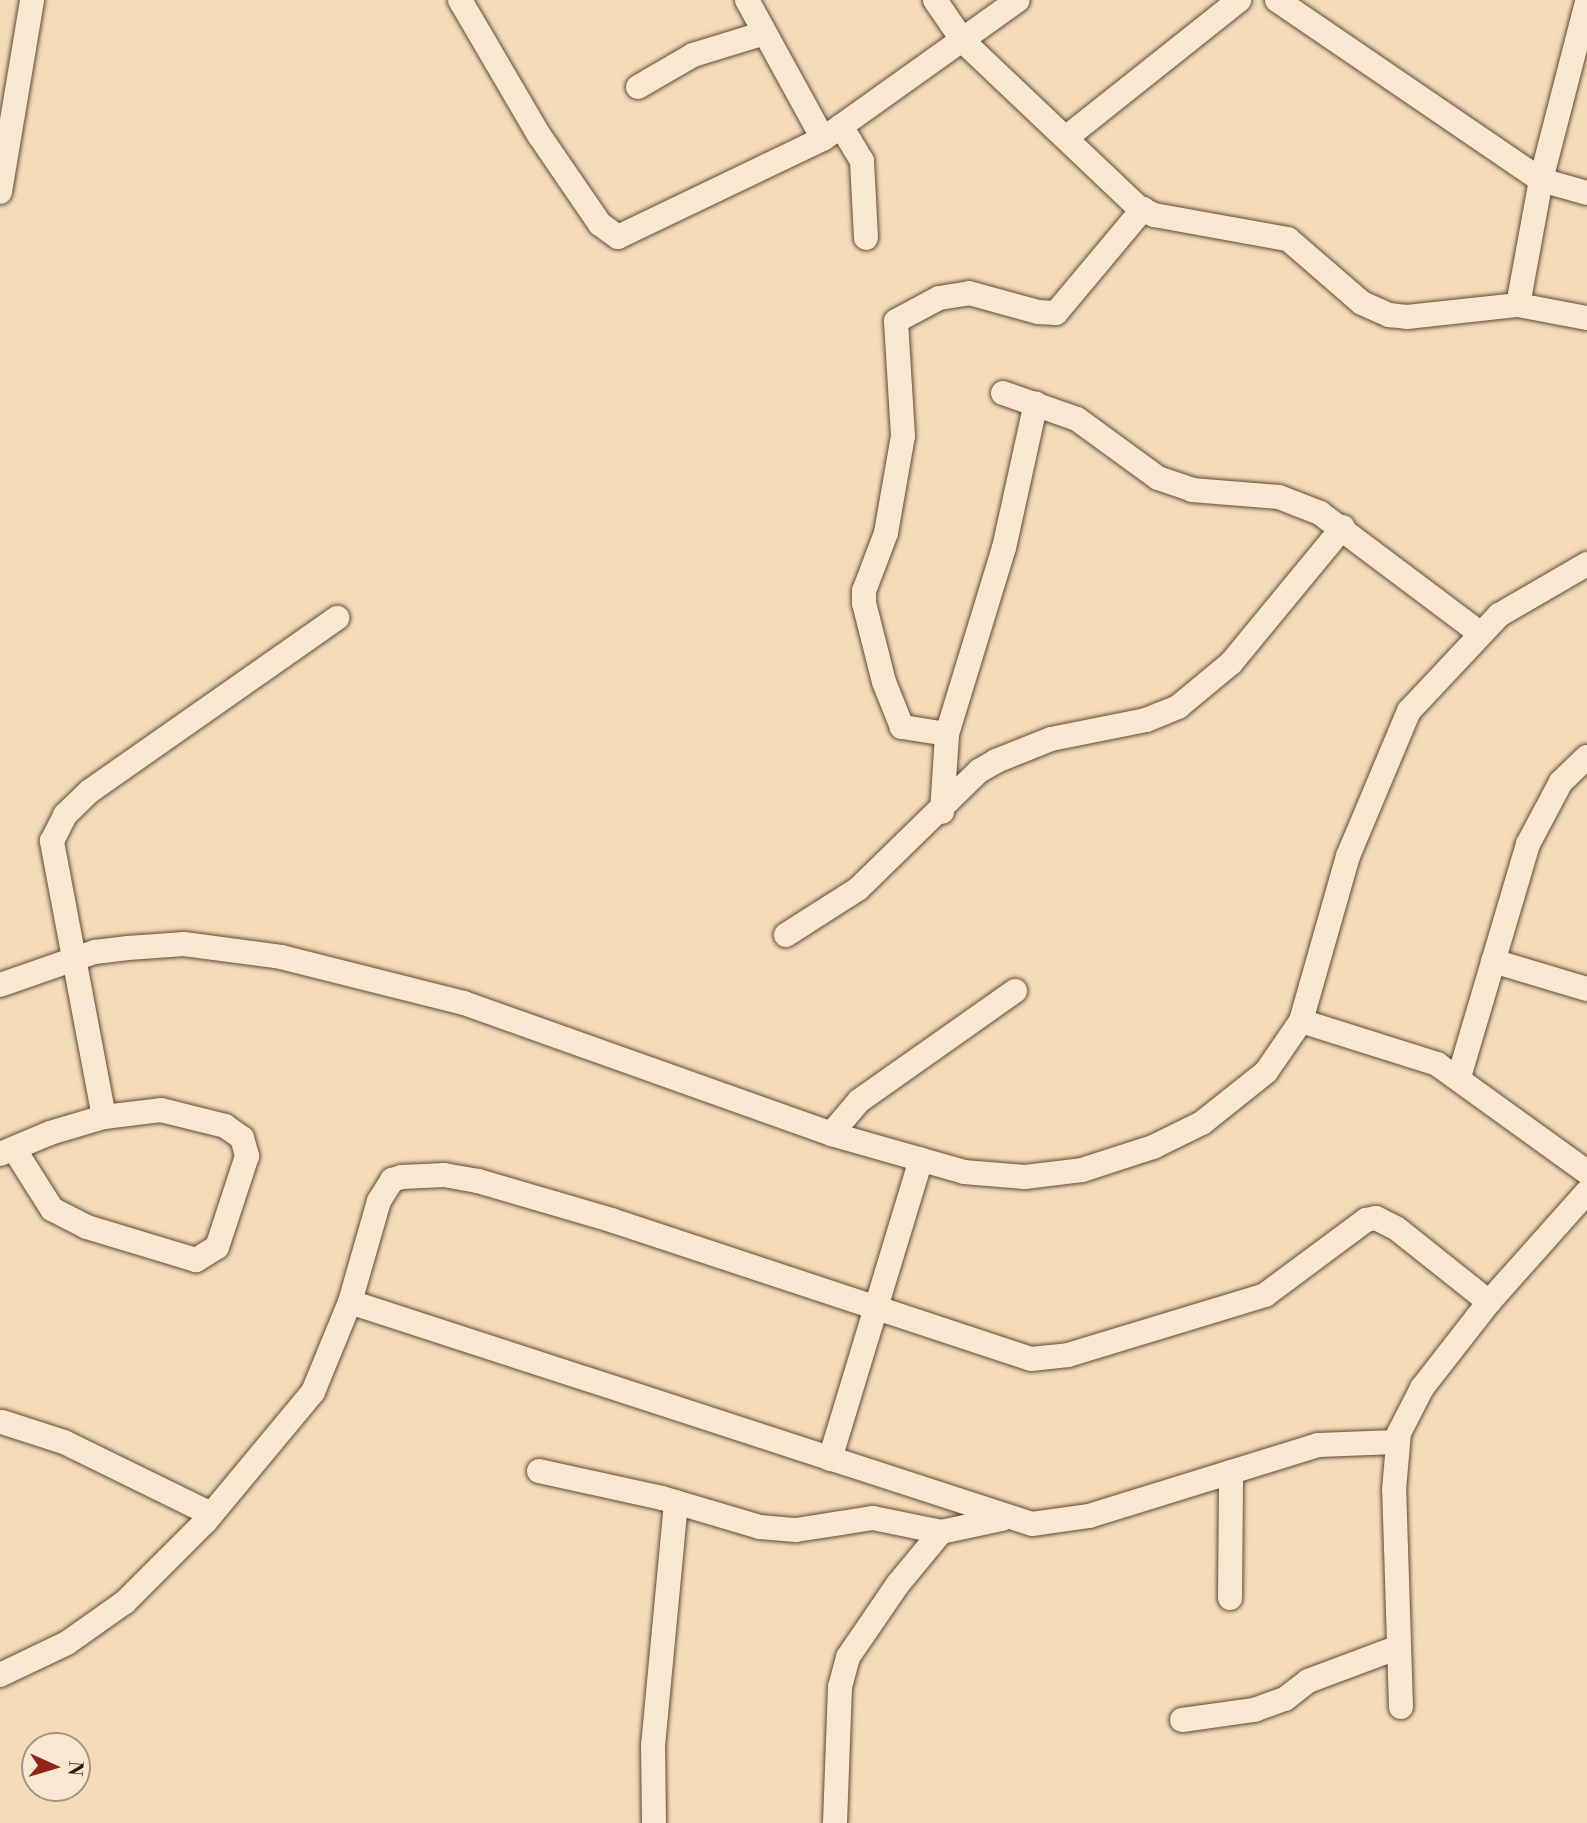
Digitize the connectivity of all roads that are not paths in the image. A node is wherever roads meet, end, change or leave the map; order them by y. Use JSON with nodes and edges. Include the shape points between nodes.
{"nodes":[{"id":1,"x":32,"y":0,"type":"edge"},
{"id":2,"x":460,"y":0,"type":"edge"},
{"id":3,"x":747,"y":0,"type":"edge"},
{"id":4,"x":935,"y":0,"type":"edge"},
{"id":5,"x":1018,"y":0,"type":"edge"},
{"id":6,"x":1239,"y":0,"type":"edge"},
{"id":7,"x":1277,"y":0,"type":"edge"},
{"id":8,"x":1587,"y":2,"type":"edge"},
{"id":9,"x":765,"y":33,"type":"junction"},
{"id":10,"x":963,"y":41,"type":"junction"},
{"id":11,"x":638,"y":87,"type":"dead end"},
{"id":12,"x":832,"y":133,"type":"junction"},
{"id":13,"x":1067,"y":137,"type":"junction"},
{"id":14,"x":1541,"y":180,"type":"junction"},
{"id":15,"x":0,"y":192,"type":"edge"},
{"id":16,"x":1587,"y":193,"type":"edge"},
{"id":17,"x":1143,"y":209,"type":"junction"},
{"id":18,"x":866,"y":238,"type":"dead end"},
{"id":19,"x":1518,"y":304,"type":"junction"},
{"id":20,"x":1587,"y":318,"type":"edge"},
{"id":21,"x":1003,"y":393,"type":"dead end"},
{"id":22,"x":1036,"y":403,"type":"junction"},
{"id":23,"x":1343,"y":527,"type":"junction"},
{"id":24,"x":1587,"y":564,"type":"edge"},
{"id":25,"x":337,"y":618,"type":"dead end"},
{"id":26,"x":1479,"y":633,"type":"junction"},
{"id":27,"x":947,"y":734,"type":"junction"},
{"id":28,"x":1587,"y":757,"type":"edge"},
{"id":29,"x":942,"y":812,"type":"junction"},
{"id":30,"x":786,"y":935,"type":"dead end"},
{"id":31,"x":77,"y":958,"type":"junction"},
{"id":32,"x":1493,"y":961,"type":"junction"},
{"id":33,"x":0,"y":985,"type":"edge"},
{"id":34,"x":1587,"y":989,"type":"edge"},
{"id":35,"x":1015,"y":991,"type":"dead end"},
{"id":36,"x":1301,"y":1021,"type":"junction"},
{"id":37,"x":1459,"y":1077,"type":"junction"},
{"id":38,"x":104,"y":1117,"type":"junction"},
{"id":39,"x":831,"y":1134,"type":"junction"},
{"id":40,"x":7,"y":1152,"type":"edge"},
{"id":41,"x":920,"y":1160,"type":"junction"},
{"id":42,"x":1587,"y":1172,"type":"edge"},
{"id":43,"x":1587,"y":1192,"type":"edge"},
{"id":44,"x":350,"y":1302,"type":"junction"},
{"id":45,"x":1489,"y":1302,"type":"junction"},
{"id":46,"x":876,"y":1310,"type":"junction"},
{"id":47,"x":2,"y":1422,"type":"dead end"},
{"id":48,"x":1396,"y":1442,"type":"junction"},
{"id":49,"x":830,"y":1460,"type":"junction"},
{"id":50,"x":539,"y":1471,"type":"dead end"},
{"id":51,"x":1231,"y":1472,"type":"junction"},
{"id":52,"x":676,"y":1502,"type":"junction"},
{"id":53,"x":211,"y":1514,"type":"junction"},
{"id":54,"x":1006,"y":1517,"type":"junction"},
{"id":55,"x":941,"y":1532,"type":"junction"},
{"id":56,"x":1230,"y":1598,"type":"dead end"},
{"id":57,"x":1399,"y":1647,"type":"junction"},
{"id":58,"x":0,"y":1675,"type":"edge"},
{"id":59,"x":1401,"y":1707,"type":"dead end"},
{"id":60,"x":1182,"y":1720,"type":"dead end"},
{"id":61,"x":654,"y":1823,"type":"edge"},
{"id":62,"x":835,"y":1823,"type":"edge"}],
"edges":[{"from":1,"to":15,"type":"street"},
{"from":2,"to":12,"type":"street","via":[[540,135],[613,235],[639,230]]},
{"from":3,"to":9,"type":"street"},
{"from":4,"to":10,"type":"street"},
{"from":5,"to":10,"type":"street"},
{"from":6,"to":13,"type":"street"},
{"from":7,"to":14,"type":"street"},
{"from":8,"to":14,"type":"street"},
{"from":9,"to":11,"type":"street","via":[[694,55]]},
{"from":9,"to":12,"type":"street"},
{"from":10,"to":12,"type":"street"},
{"from":10,"to":13,"type":"street"},
{"from":12,"to":18,"type":"street","via":[[862,161]]},
{"from":13,"to":17,"type":"street"},
{"from":14,"to":16,"type":"street"},
{"from":14,"to":19,"type":"street"},
{"from":17,"to":19,"type":"street","via":[[1288,239],[1376,312],[1406,317]]},
{"from":17,"to":27,"type":"street","via":[[1056,313],[969,293],[939,298],[896,321],[903,436],[886,533],[864,591],[864,603],[884,682],[902,727]]},
{"from":19,"to":20,"type":"street"},
{"from":21,"to":22,"type":"street"},
{"from":22,"to":23,"type":"street","via":[[1084,423],[1158,478],[1192,490],[1279,497]]},
{"from":22,"to":27,"type":"street","via":[[1004,548]]},
{"from":23,"to":26,"type":"street"},
{"from":23,"to":29,"type":"street","via":[[1231,663],[1178,707],[1146,720],[1051,739],[996,761],[979,771]]},
{"from":24,"to":26,"type":"street","via":[[1499,615]]},
{"from":25,"to":31,"type":"street","via":[[90,791],[65,815],[51,852]]},
{"from":26,"to":36,"type":"street","via":[[1409,710],[1348,856]]},
{"from":27,"to":29,"type":"street"},
{"from":28,"to":32,"type":"street","via":[[1561,782],[1528,844]]},
{"from":29,"to":30,"type":"street","via":[[858,890]]},
{"from":31,"to":33,"type":"street"},
{"from":31,"to":38,"type":"street"},
{"from":31,"to":39,"type":"street","via":[[95,952],[184,944],[294,960],[464,1003]]},
{"from":32,"to":34,"type":"street"},
{"from":32,"to":37,"type":"street"},
{"from":35,"to":39,"type":"street","via":[[859,1101]]},
{"from":36,"to":37,"type":"street","via":[[1415,1054]]},
{"from":36,"to":41,"type":"street","via":[[1266,1072],[1233,1102],[1153,1147],[1082,1170],[1025,1177],[964,1172]]},
{"from":37,"to":42,"type":"street"},
{"from":38,"to":40,"type":"street"},
{"from":38,"to":40,"type":"street","via":[[177,1111],[225,1126],[242,1138],[245,1168],[212,1253],[196,1260],[70,1219],[52,1209]]},
{"from":39,"to":41,"type":"street"},
{"from":41,"to":46,"type":"street"},
{"from":43,"to":45,"type":"street"},
{"from":44,"to":46,"type":"street","via":[[385,1188],[392,1180],[428,1174],[463,1177],[611,1220]]},
{"from":44,"to":49,"type":"street"},
{"from":44,"to":53,"type":"street","via":[[313,1392]]},
{"from":45,"to":46,"type":"street","via":[[1402,1232],[1376,1218],[1366,1220],[1265,1295],[1068,1355],[1011,1356]]},
{"from":45,"to":48,"type":"street","via":[[1422,1388]]},
{"from":46,"to":49,"type":"street"},
{"from":47,"to":53,"type":"street","via":[[64,1442]]},
{"from":48,"to":51,"type":"street","via":[[1318,1445]]},
{"from":48,"to":57,"type":"street"},
{"from":49,"to":54,"type":"street"},
{"from":50,"to":52,"type":"street"},
{"from":51,"to":54,"type":"street","via":[[1065,1521],[1032,1524]]},
{"from":51,"to":56,"type":"street"},
{"from":52,"to":55,"type":"street","via":[[760,1527],[796,1530],[873,1517]]},
{"from":52,"to":61,"type":"street","via":[[653,1746]]},
{"from":53,"to":58,"type":"street","via":[[101,1621]]},
{"from":54,"to":55,"type":"street"},
{"from":55,"to":62,"type":"street","via":[[848,1657],[840,1687]]},
{"from":57,"to":59,"type":"street"},
{"from":57,"to":60,"type":"street","via":[[1308,1681],[1284,1699],[1254,1710]]}]}
